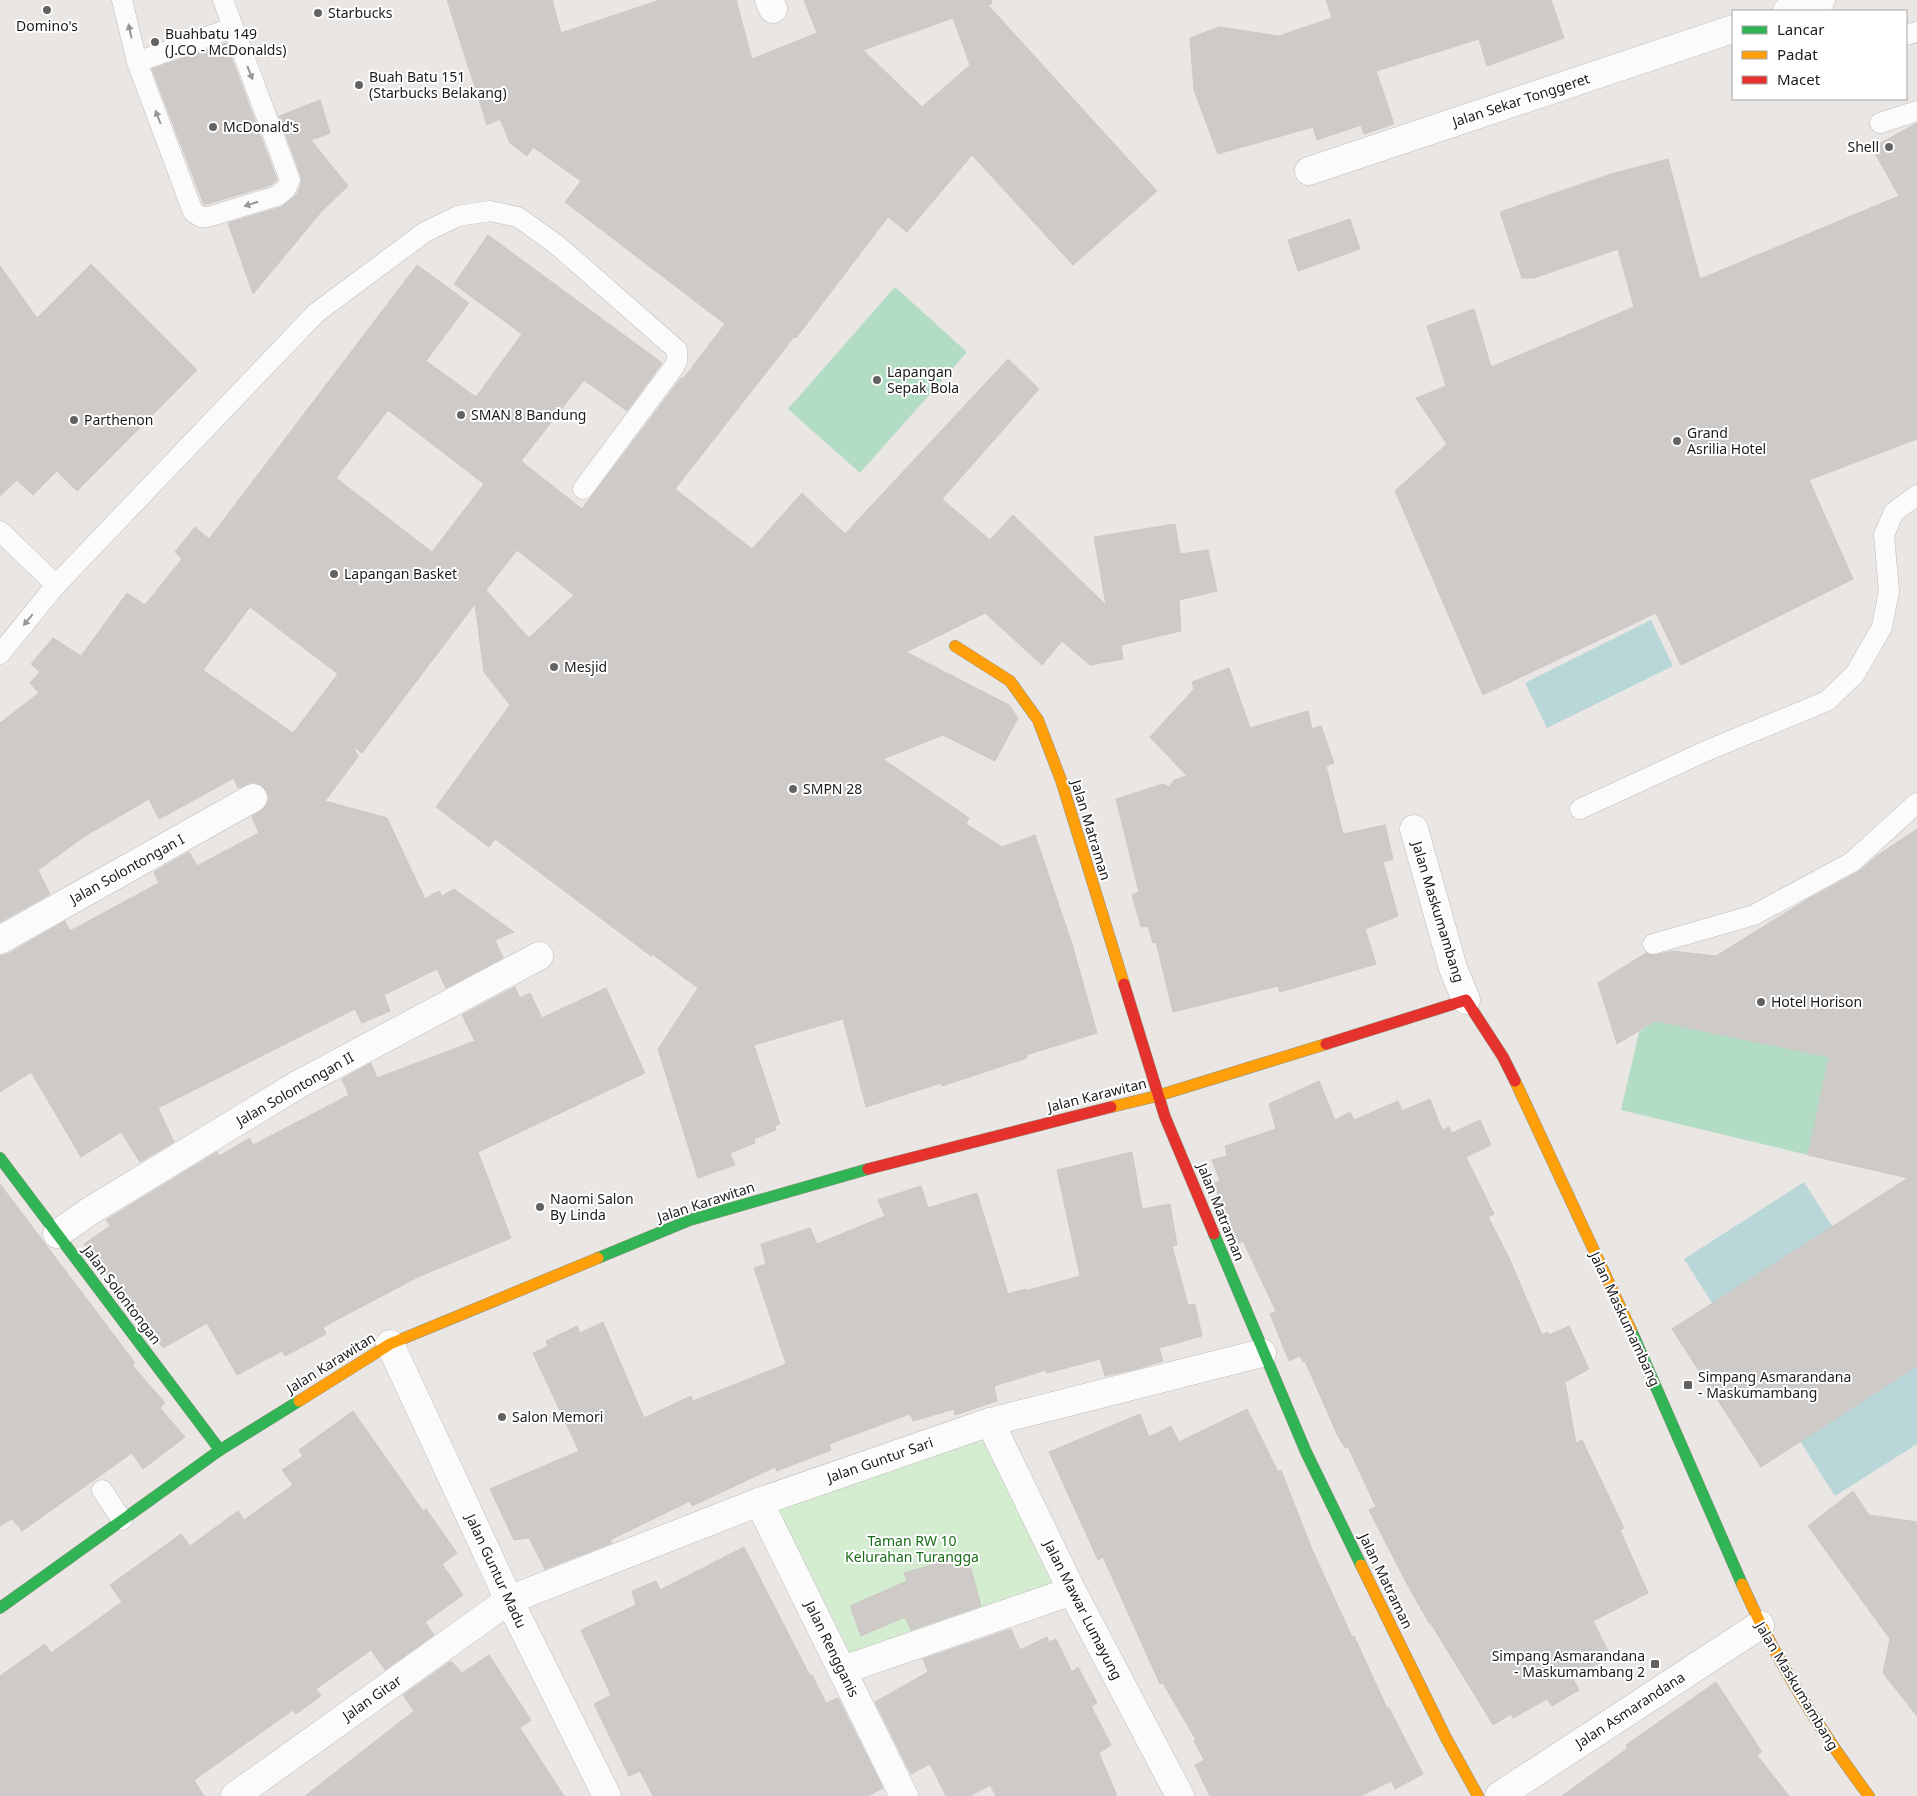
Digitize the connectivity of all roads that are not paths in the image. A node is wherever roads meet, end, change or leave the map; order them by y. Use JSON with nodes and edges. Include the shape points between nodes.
{"nodes":[{"id":1,"x":122,"y":0,"type":"edge"},
{"id":2,"x":223,"y":0,"type":"edge"},
{"id":3,"x":1821,"y":0,"type":"edge"},
{"id":4,"x":1790,"y":10,"type":"edge"},
{"id":5,"x":232,"y":28,"type":"junction"},
{"id":6,"x":1732,"y":29,"type":"edge"},
{"id":7,"x":137,"y":62,"type":"junction"},
{"id":8,"x":1910,"y":108,"type":"edge"},
{"id":9,"x":1880,"y":123,"type":"dead end"},
{"id":10,"x":1309,"y":171,"type":"dead end"},
{"id":11,"x":583,"y":489,"type":"dead end"},
{"id":12,"x":1917,"y":495,"type":"edge"},
{"id":13,"x":0,"y":531,"type":"edge"},
{"id":14,"x":56,"y":585,"type":"junction"},
{"id":15,"x":955,"y":646,"type":"dead end"},
{"id":16,"x":0,"y":654,"type":"edge"},
{"id":17,"x":253,"y":798,"type":"dead end"},
{"id":18,"x":1917,"y":803,"type":"edge"},
{"id":19,"x":1580,"y":809,"type":"dead end"},
{"id":20,"x":1414,"y":829,"type":"dead end"},
{"id":21,"x":0,"y":940,"type":"edge"},
{"id":22,"x":1653,"y":944,"type":"dead end"},
{"id":23,"x":539,"y":956,"type":"dead end"},
{"id":24,"x":1466,"y":1000,"type":"junction"},
{"id":25,"x":1157,"y":1096,"type":"junction"},
{"id":26,"x":0,"y":1158,"type":"edge"},
{"id":27,"x":57,"y":1234,"type":"junction"},
{"id":28,"x":390,"y":1344,"type":"junction"},
{"id":29,"x":1262,"y":1353,"type":"junction"},
{"id":30,"x":990,"y":1422,"type":"junction"},
{"id":31,"x":220,"y":1450,"type":"junction"},
{"id":32,"x":102,"y":1490,"type":"dead end"},
{"id":33,"x":759,"y":1502,"type":"junction"},
{"id":34,"x":122,"y":1520,"type":"junction"},
{"id":35,"x":1072,"y":1591,"type":"junction"},
{"id":36,"x":509,"y":1600,"type":"junction"},
{"id":37,"x":0,"y":1608,"type":"edge"},
{"id":38,"x":1760,"y":1625,"type":"junction"},
{"id":39,"x":842,"y":1670,"type":"junction"},
{"id":40,"x":235,"y":1796,"type":"edge"},
{"id":41,"x":607,"y":1796,"type":"edge"},
{"id":42,"x":904,"y":1796,"type":"edge"},
{"id":43,"x":1180,"y":1796,"type":"edge"},
{"id":44,"x":1478,"y":1796,"type":"edge"},
{"id":45,"x":1499,"y":1796,"type":"edge"},
{"id":46,"x":1869,"y":1796,"type":"edge"}],
"edges":[{"from":7,"to":1,"type":"lane","one_way":true},
{"from":2,"to":5,"type":"lane"},
{"from":3,"to":4,"type":"street"},
{"from":5,"to":7,"type":"lane"},
{"from":5,"to":7,"type":"lane","one_way":true,"via":[[290,180],[286,189],[277,196],[208,217],[193,212]]},
{"from":6,"to":10,"type":"street","name":"Jalan Sekar Tonggeret"},
{"from":8,"to":9,"type":"lane"},
{"from":11,"to":14,"type":"lane","via":[[674,367],[677,350],[557,245],[518,217],[490,211],[458,216],[425,232],[316,314]]},
{"from":12,"to":19,"type":"lane","via":[[1894,512],[1884,535],[1889,591],[1882,627],[1855,674],[1827,701],[1706,751]]},
{"from":13,"to":14,"type":"lane"},
{"from":14,"to":16,"type":"lane","one_way":true},
{"from":15,"to":25,"type":"street","name":"Jalan Matraman","via":[[1010,681],[1038,720],[1061,780]]},
{"from":17,"to":21,"type":"street","name":"Jalan Solontongan I"},
{"from":18,"to":22,"type":"lane","via":[[1852,862],[1754,915]]},
{"from":20,"to":24,"type":"street","name":"Jalan Maskumambang","via":[[1453,968]]},
{"from":23,"to":27,"type":"street","name":"Jalan Solontongan II","via":[[299,1084]]},
{"from":24,"to":25,"type":"street","name":"Jalan Karawitan"},
{"from":24,"to":38,"type":"street","name":"Jalan Maskumambang","via":[[1498,1050],[1530,1110],[1666,1407]]},
{"from":25,"to":28,"type":"street","name":"Jalan Karawitan","via":[[924,1153],[690,1220]]},
{"from":25,"to":29,"type":"street","name":"Jalan Matraman"},
{"from":26,"to":27,"type":"street","name":"Jalan Solontongan"},
{"from":27,"to":31,"type":"street","name":"Jalan Solontongan"},
{"from":28,"to":31,"type":"street","name":"Jalan Karawitan"},
{"from":28,"to":36,"type":"street","name":"Jalan Guntur Madu"},
{"from":29,"to":30,"type":"street","name":"Jalan Guntur Sari"},
{"from":29,"to":44,"type":"street","name":"Jalan Matraman","via":[[1310,1461],[1446,1738]]},
{"from":30,"to":33,"type":"street","name":"Jalan Guntur Sari"},
{"from":30,"to":35,"type":"street","name":"Jalan Mawar Lumayung"},
{"from":31,"to":34,"type":"street","name":"Jalan Karawitan"},
{"from":32,"to":34,"type":"lane"},
{"from":33,"to":36,"type":"street","name":"Jalan Guntur Sari"},
{"from":33,"to":39,"type":"street","name":"Jalan Rengganis"},
{"from":34,"to":37,"type":"street","name":"Jalan Karawitan"},
{"from":35,"to":39,"type":"street"},
{"from":35,"to":43,"type":"street","name":"Jalan Mawar Lumayung"},
{"from":36,"to":40,"type":"street","name":"Jalan Gitar"},
{"from":36,"to":41,"type":"street","name":"Jalan Guntur Madu"},
{"from":38,"to":45,"type":"street","name":"Jalan Asmarandana"},
{"from":38,"to":46,"type":"street","name":"Jalan Maskumambang","via":[[1836,1750]]},
{"from":39,"to":42,"type":"street","name":"Jalan Rengganis"}]}
